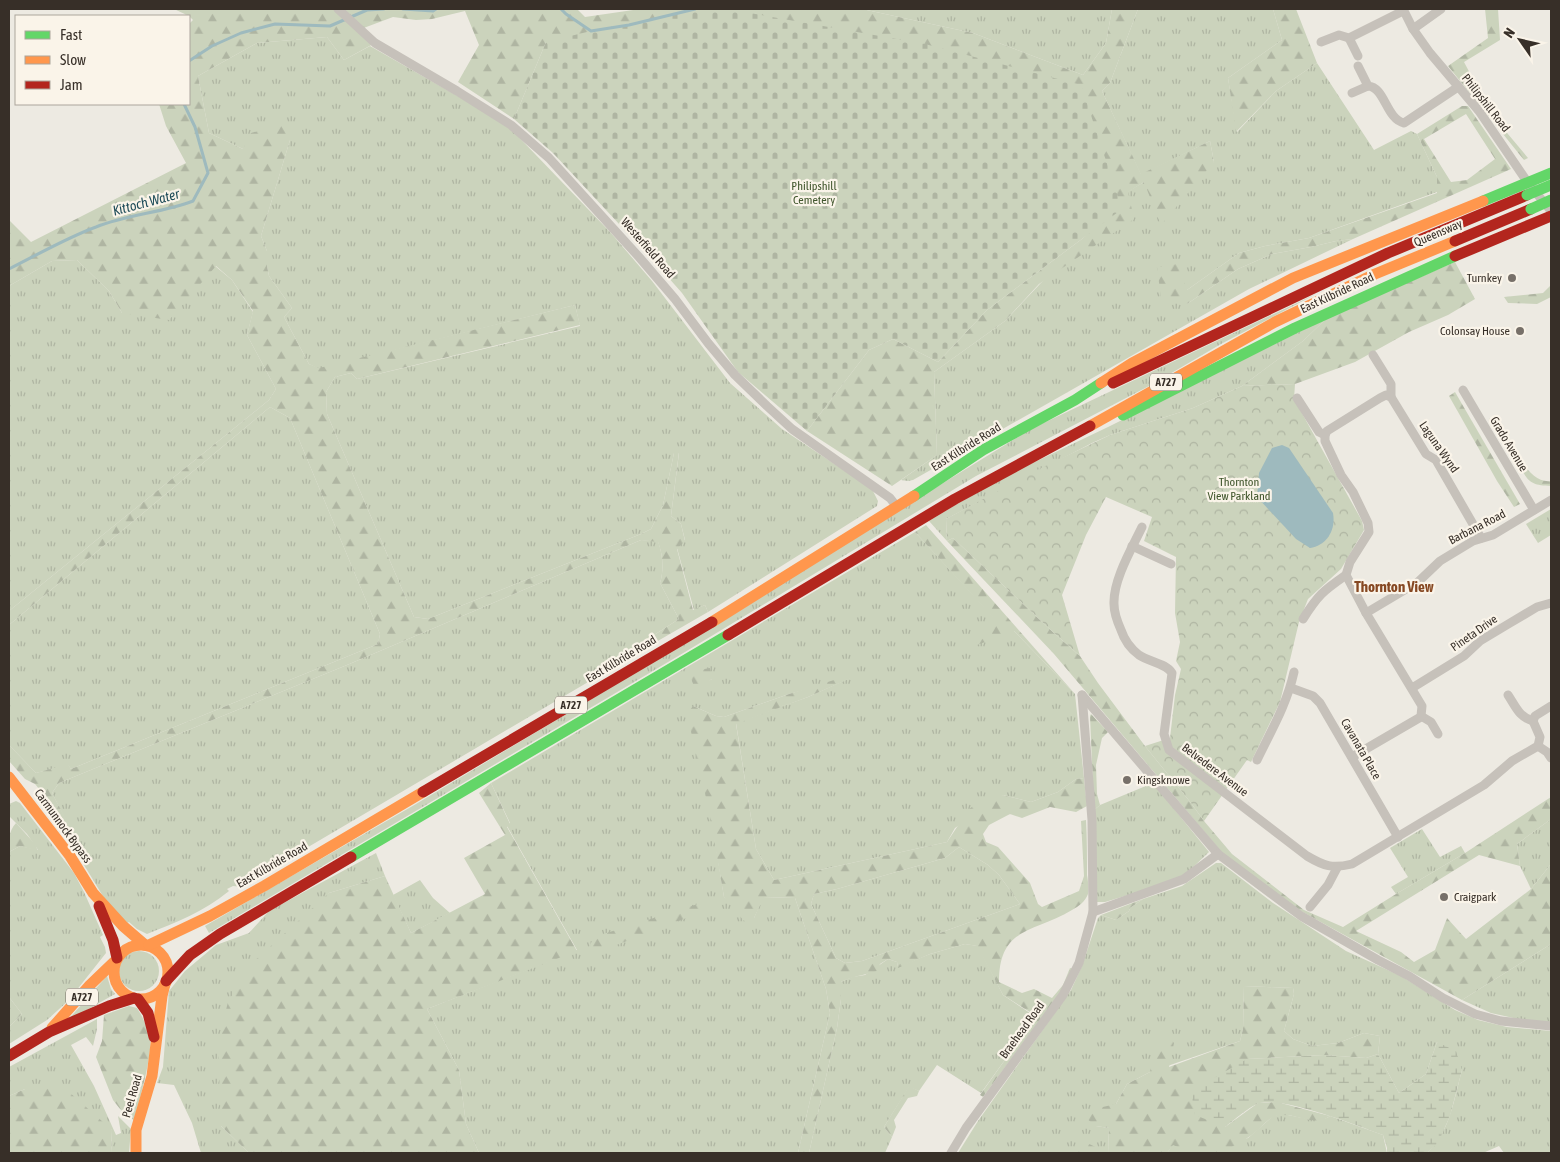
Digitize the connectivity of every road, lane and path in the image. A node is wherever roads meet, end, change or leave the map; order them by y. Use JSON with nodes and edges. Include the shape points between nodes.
{"nodes":[{"id":1,"x":338,"y":9,"type":"edge"},
{"id":2,"x":1441,"y":9,"type":"edge"},
{"id":3,"x":1403,"y":10,"type":"edge"},
{"id":4,"x":1413,"y":28,"type":"junction"},
{"id":5,"x":1349,"y":38,"type":"junction"},
{"id":6,"x":1321,"y":42,"type":"dead end"},
{"id":7,"x":1358,"y":56,"type":"dead end"},
{"id":8,"x":1358,"y":66,"type":"dead end"},
{"id":9,"x":1368,"y":86,"type":"junction"},
{"id":10,"x":1458,"y":87,"type":"junction"},
{"id":11,"x":1352,"y":94,"type":"dead end"},
{"id":12,"x":1551,"y":173,"type":"edge"},
{"id":13,"x":1528,"y":182,"type":"junction"},
{"id":14,"x":1551,"y":185,"type":"edge"},
{"id":15,"x":1551,"y":200,"type":"edge"},
{"id":16,"x":1551,"y":211,"type":"edge"},
{"id":17,"x":1551,"y":216,"type":"edge"},
{"id":18,"x":1338,"y":276,"type":"joint"},
{"id":19,"x":1337,"y":293,"type":"joint"},
{"id":20,"x":1373,"y":355,"type":"dead end"},
{"id":21,"x":1463,"y":390,"type":"dead end"},
{"id":22,"x":1391,"y":397,"type":"junction"},
{"id":23,"x":1297,"y":398,"type":"dead end"},
{"id":24,"x":1075,"y":400,"type":"junction"},
{"id":25,"x":1325,"y":435,"type":"junction"},
{"id":26,"x":1058,"y":444,"type":"junction"},
{"id":27,"x":1551,"y":500,"type":"edge"},
{"id":28,"x":897,"y":507,"type":"junction"},
{"id":29,"x":1534,"y":510,"type":"junction"},
{"id":30,"x":1142,"y":527,"type":"dead end"},
{"id":31,"x":1481,"y":538,"type":"junction"},
{"id":32,"x":1132,"y":546,"type":"junction"},
{"id":33,"x":1171,"y":564,"type":"dead end"},
{"id":34,"x":1346,"y":576,"type":"junction"},
{"id":35,"x":1551,"y":603,"type":"edge"},
{"id":36,"x":1366,"y":613,"type":"junction"},
{"id":37,"x":1304,"y":619,"type":"dead end"},
{"id":38,"x":1294,"y":672,"type":"dead end"},
{"id":39,"x":1291,"y":688,"type":"junction"},
{"id":40,"x":1412,"y":688,"type":"junction"},
{"id":41,"x":1508,"y":695,"type":"dead end"},
{"id":42,"x":1551,"y":706,"type":"edge"},
{"id":43,"x":1421,"y":716,"type":"junction"},
{"id":44,"x":1533,"y":721,"type":"junction"},
{"id":45,"x":1438,"y":734,"type":"dead end"},
{"id":46,"x":1538,"y":746,"type":"junction"},
{"id":47,"x":1352,"y":758,"type":"junction"},
{"id":48,"x":1551,"y":758,"type":"edge"},
{"id":49,"x":1257,"y":760,"type":"dead end"},
{"id":50,"x":9,"y":776,"type":"edge"},
{"id":51,"x":1398,"y":836,"type":"junction"},
{"id":52,"x":1218,"y":854,"type":"junction"},
{"id":53,"x":1337,"y":868,"type":"junction"},
{"id":54,"x":93,"y":893,"type":"junction"},
{"id":55,"x":1310,"y":907,"type":"dead end"},
{"id":56,"x":1093,"y":912,"type":"junction"},
{"id":57,"x":147,"y":945,"type":"junction"},
{"id":58,"x":116,"y":960,"type":"junction"},
{"id":59,"x":166,"y":983,"type":"junction"},
{"id":60,"x":136,"y":999,"type":"junction"},
{"id":61,"x":1551,"y":1026,"type":"edge"},
{"id":62,"x":49,"y":1032,"type":"junction"},
{"id":63,"x":156,"y":1046,"type":"junction"},
{"id":64,"x":9,"y":1056,"type":"edge"},
{"id":65,"x":136,"y":1153,"type":"edge"},
{"id":66,"x":951,"y":1153,"type":"edge"}],
"edges":[{"from":1,"to":28,"type":"street","name":"Westerfield Road","via":[[375,43],[511,125],[549,158],[640,257],[735,375],[792,429],[890,498]]},
{"from":2,"to":4,"type":"street"},
{"from":3,"to":4,"type":"street","name":"Philipshill Road"},
{"from":3,"to":5,"type":"street"},
{"from":4,"to":10,"type":"street","name":"Philipshill Road"},
{"from":5,"to":6,"type":"street","via":[[1339,35]]},
{"from":5,"to":7,"type":"street"},
{"from":8,"to":9,"type":"street"},
{"from":9,"to":10,"type":"street","via":[[1378,91],[1394,118],[1401,122]]},
{"from":9,"to":11,"type":"street"},
{"from":10,"to":13,"type":"street","name":"Philipshill Road","via":[[1479,111]]},
{"from":12,"to":13,"type":"main road","name":"East Kilbride Road"},
{"from":13,"to":16,"type":"street","name":"Philipshill Road"},
{"from":13,"to":24,"type":"main road","name":"East Kilbride Road","via":[[1294,278],[1132,363]]},
{"from":14,"to":18,"type":"main road","name":"Queensway","number":"A727","bridge":true},
{"from":15,"to":19,"type":"main road","name":"Queensway","number":"A727","bridge":true},
{"from":17,"to":26,"type":"main road","name":"East Kilbride Road","via":[[1393,282],[1249,350],[1162,397]]},
{"from":18,"to":24,"type":"main road","name":"East Kilbride Road","number":"A727"},
{"from":19,"to":26,"type":"main road","name":"East Kilbride Road","number":"A727","via":[[1210,356]]},
{"from":20,"to":22,"type":"street","name":"Laguna Wynd","via":[[1391,384]]},
{"from":21,"to":29,"type":"street","name":"Grado Avenue"},
{"from":22,"to":25,"type":"street","via":[[1386,396],[1359,410],[1330,428]]},
{"from":22,"to":31,"type":"street","name":"Laguna Wynd","via":[[1426,454],[1436,460]]},
{"from":23,"to":25,"type":"street","via":[[1319,432]]},
{"from":24,"to":28,"type":"main road","name":"East Kilbride Road","number":"A727","via":[[984,450]]},
{"from":25,"to":34,"type":"street","via":[[1341,475],[1368,523],[1369,532],[1350,562]]},
{"from":26,"to":59,"type":"main road","name":"East Kilbride Road","number":"A727","via":[[955,499],[220,934],[190,955]]},
{"from":27,"to":29,"type":"street","name":"Barbana Road"},
{"from":28,"to":57,"type":"main road","name":"East Kilbride Road","number":"A727","via":[[733,610],[280,876],[210,916]]},
{"from":29,"to":31,"type":"street","name":"Barbana Road","via":[[1491,536]]},
{"from":30,"to":32,"type":"street","name":"Belvedere Avenue"},
{"from":31,"to":36,"type":"street","name":"Barbana Road","via":[[1440,561],[1418,582]]},
{"from":32,"to":33,"type":"street"},
{"from":32,"to":53,"type":"street","name":"Belvedere Avenue","via":[[1115,591],[1116,617],[1123,636],[1138,654],[1172,673],[1164,734],[1169,750],[1307,856]]},
{"from":34,"to":36,"type":"street"},
{"from":34,"to":37,"type":"street","via":[[1323,591]]},
{"from":35,"to":40,"type":"street","name":"Pineta Drive","via":[[1537,607],[1488,636],[1464,656]]},
{"from":36,"to":40,"type":"street"},
{"from":38,"to":39,"type":"street"},
{"from":39,"to":47,"type":"street","name":"Cavanata Place","via":[[1313,696],[1320,703]]},
{"from":39,"to":49,"type":"street"},
{"from":40,"to":43,"type":"street","via":[[1422,706]]},
{"from":41,"to":44,"type":"street","via":[[1521,715]]},
{"from":42,"to":44,"type":"street","via":[[1535,716]]},
{"from":43,"to":45,"type":"street","via":[[1431,722]]},
{"from":43,"to":47,"type":"street"},
{"from":44,"to":46,"type":"street","via":[[1540,737]]},
{"from":46,"to":48,"type":"street"},
{"from":46,"to":51,"type":"street","via":[[1512,761],[1484,785]]},
{"from":47,"to":51,"type":"street","name":"Cavanata Place"},
{"from":50,"to":54,"type":"main road","name":"Carmunnock Bypass","via":[[70,856]]},
{"from":51,"to":53,"type":"street","via":[[1352,864]]},
{"from":52,"to":56,"type":"street","via":[[1184,879]]},
{"from":52,"to":56,"type":"street","name":"Braehead Road","via":[[1082,695],[1092,820]]},
{"from":52,"to":61,"type":"street","via":[[1301,916],[1460,1007],[1501,1021]]},
{"from":53,"to":55,"type":"street"},
{"from":54,"to":57,"type":"main road","name":"Carmunnock Bypass","via":[[123,926]]},
{"from":54,"to":58,"type":"main road","name":"Carmunnock Bypass","via":[[112,940]]},
{"from":56,"to":66,"type":"street","name":"Braehead Road","via":[[1072,980]]},
{"from":57,"to":58,"type":"main road","via":[[125,949]]},
{"from":57,"to":59,"type":"main road","via":[[162,954],[168,972]]},
{"from":58,"to":60,"type":"main road","via":[[116,985],[124,994]]},
{"from":58,"to":62,"type":"main road","number":"A727"},
{"from":59,"to":60,"type":"main road","via":[[154,996]]},
{"from":59,"to":63,"type":"main road","name":"Peel Road"},
{"from":60,"to":62,"type":"main road","number":"A727","via":[[109,1006]]},
{"from":60,"to":63,"type":"main road","name":"Peel Road","via":[[148,1013]]},
{"from":62,"to":64,"type":"main road","number":"A727"},
{"from":63,"to":65,"type":"main road","name":"Peel Road","via":[[152,1076],[136,1130]]}]}
